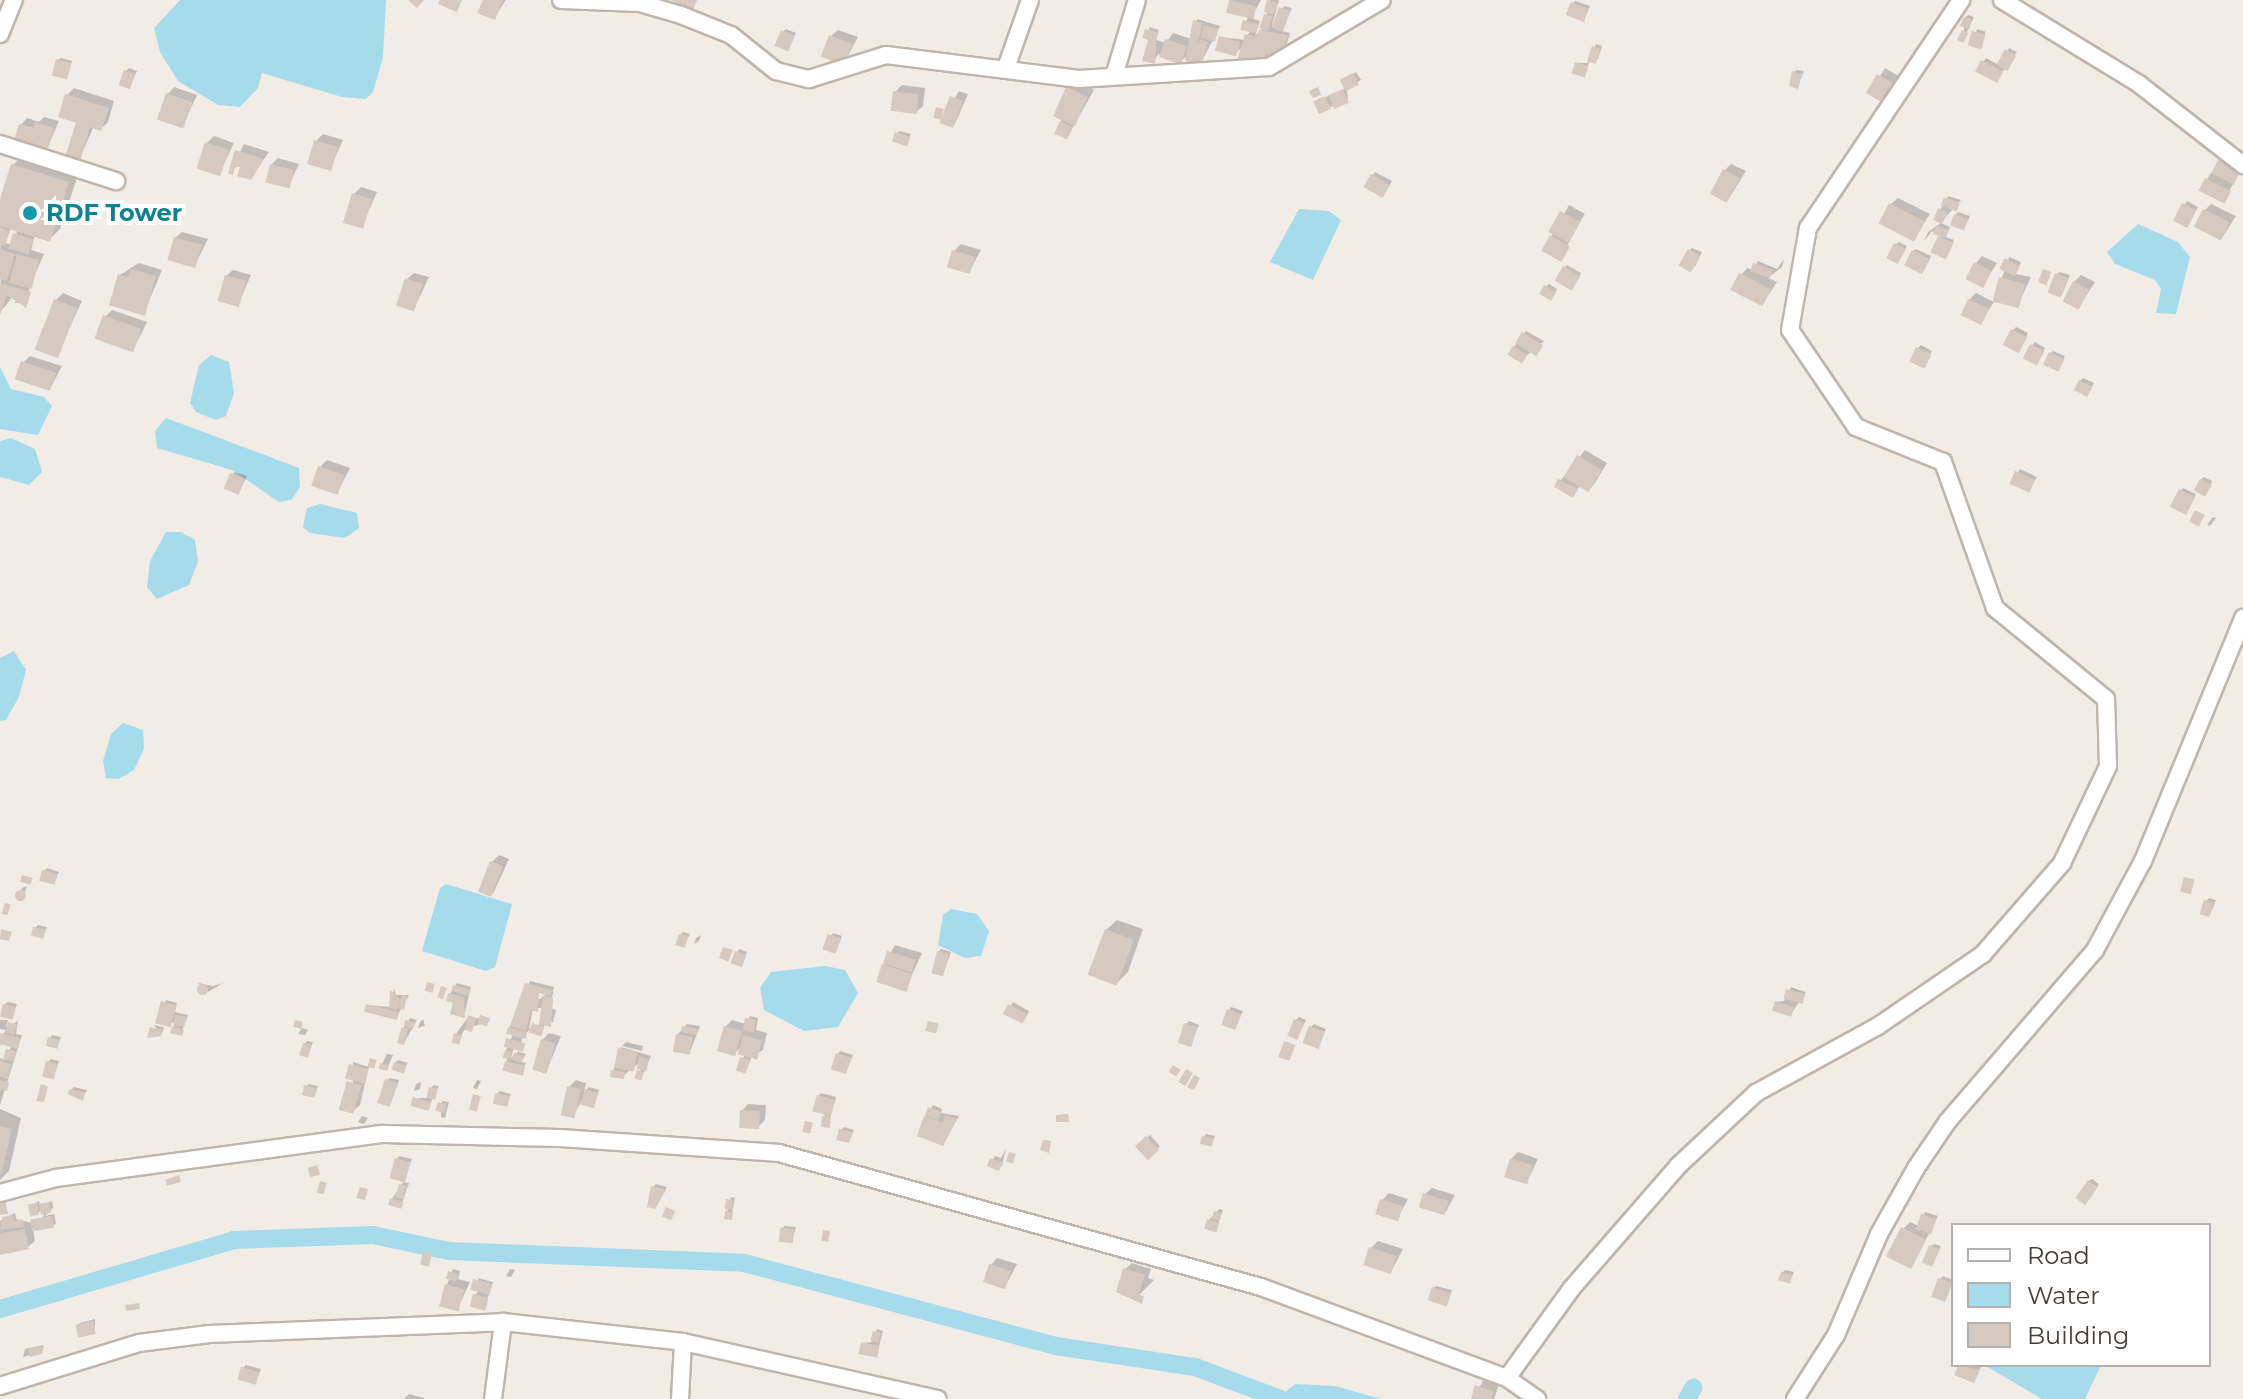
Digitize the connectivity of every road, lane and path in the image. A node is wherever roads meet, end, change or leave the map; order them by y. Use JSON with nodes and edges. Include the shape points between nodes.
{"nodes":[{"id":1,"x":14,"y":0,"type":"edge"},
{"id":2,"x":561,"y":0,"type":"edge"},
{"id":3,"x":1030,"y":0,"type":"edge"},
{"id":4,"x":1137,"y":0,"type":"edge"},
{"id":5,"x":1382,"y":0,"type":"edge"},
{"id":6,"x":1961,"y":0,"type":"edge"},
{"id":7,"x":2002,"y":0,"type":"edge"},
{"id":8,"x":0,"y":34,"type":"edge"},
{"id":9,"x":1006,"y":68,"type":"junction"},
{"id":10,"x":1114,"y":76,"type":"junction"},
{"id":11,"x":0,"y":144,"type":"edge"},
{"id":12,"x":2243,"y":165,"type":"edge"},
{"id":13,"x":116,"y":181,"type":"dead end"},
{"id":14,"x":2243,"y":618,"type":"edge"},
{"id":15,"x":0,"y":1193,"type":"edge"},
{"id":16,"x":503,"y":1322,"type":"junction"},
{"id":17,"x":683,"y":1342,"type":"junction"},
{"id":18,"x":1507,"y":1378,"type":"junction"},
{"id":19,"x":0,"y":1386,"type":"edge"},
{"id":20,"x":493,"y":1399,"type":"edge"},
{"id":21,"x":680,"y":1399,"type":"edge"},
{"id":22,"x":938,"y":1399,"type":"edge"},
{"id":23,"x":1537,"y":1399,"type":"edge"},
{"id":24,"x":1795,"y":1399,"type":"edge"}],
"edges":[{"from":1,"to":8,"type":"street"},
{"from":2,"to":9,"type":"street","via":[[640,3],[681,15],[731,35],[776,71],[809,79],[886,55]]},
{"from":3,"to":9,"type":"street"},
{"from":4,"to":10,"type":"street"},
{"from":5,"to":10,"type":"street","via":[[1269,67]]},
{"from":6,"to":18,"type":"street","via":[[1808,228],[1790,330],[1856,427],[1943,462],[1995,608],[2106,699],[2108,766],[2062,863],[1983,954],[1878,1026],[1756,1093],[1678,1166],[1572,1288]]},
{"from":7,"to":12,"type":"street","via":[[2139,84]]},
{"from":9,"to":10,"type":"street","via":[[1079,79]]},
{"from":11,"to":13,"type":"street"},
{"from":14,"to":24,"type":"street","via":[[2143,861],[2095,950],[1948,1121],[1916,1168],[1879,1234],[1836,1335]]},
{"from":15,"to":18,"type":"street","via":[[56,1178],[383,1134],[560,1138],[779,1153],[1261,1287]]},
{"from":16,"to":17,"type":"street"},
{"from":16,"to":19,"type":"street","via":[[209,1334],[139,1343]]},
{"from":16,"to":20,"type":"street"},
{"from":17,"to":21,"type":"street"},
{"from":17,"to":22,"type":"street"},
{"from":18,"to":23,"type":"street"}]}
